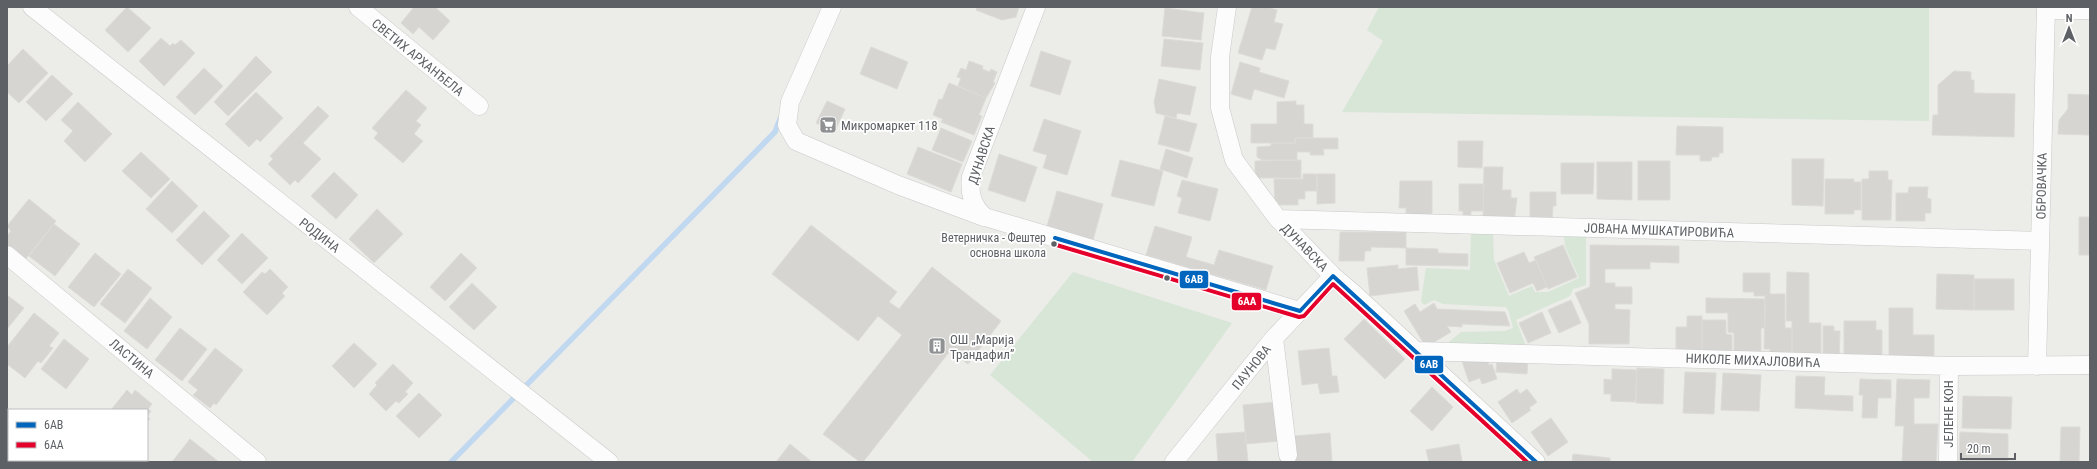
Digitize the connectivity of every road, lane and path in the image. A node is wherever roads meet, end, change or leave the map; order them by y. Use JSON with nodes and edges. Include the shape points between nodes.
{"nodes":[{"id":1,"x":32,"y":7,"type":"edge"},
{"id":2,"x":358,"y":7,"type":"edge"},
{"id":3,"x":832,"y":7,"type":"edge"},
{"id":4,"x":1036,"y":7,"type":"edge"},
{"id":5,"x":1227,"y":7,"type":"edge"},
{"id":6,"x":2046,"y":8,"type":"edge"},
{"id":7,"x":2090,"y":10,"type":"edge"},
{"id":8,"x":479,"y":106,"type":"dead end"},
{"id":9,"x":985,"y":217,"type":"junction"},
{"id":10,"x":1278,"y":220,"type":"junction"},
{"id":11,"x":2040,"y":241,"type":"junction"},
{"id":12,"x":7,"y":255,"type":"edge"},
{"id":13,"x":1333,"y":276,"type":"junction"},
{"id":14,"x":1300,"y":311,"type":"junction"},
{"id":15,"x":1274,"y":338,"type":"junction"},
{"id":16,"x":1416,"y":351,"type":"junction"},
{"id":17,"x":2090,"y":365,"type":"edge"},
{"id":18,"x":1949,"y":366,"type":"junction"},
{"id":19,"x":2038,"y":366,"type":"junction"},
{"id":20,"x":1288,"y":455,"type":"dead end"},
{"id":21,"x":257,"y":462,"type":"edge"},
{"id":22,"x":609,"y":462,"type":"edge"},
{"id":23,"x":1174,"y":462,"type":"edge"},
{"id":24,"x":1536,"y":462,"type":"edge"},
{"id":25,"x":1948,"y":462,"type":"edge"}],
"edges":[{"from":1,"to":22,"type":"street","name":"РОДИНА"},
{"from":2,"to":8,"type":"street","name":"СВЕТИХ АРХАНЂЕЛА"},
{"from":3,"to":9,"type":"street","via":[[790,102],[787,124],[796,141],[898,185]]},
{"from":4,"to":9,"type":"street","name":"ДУНАВСКА","via":[[971,177],[970,190],[973,202]]},
{"from":5,"to":10,"type":"street","name":"ДУНАВСКА","via":[[1220,57],[1220,108],[1234,160]]},
{"from":6,"to":7,"type":"street"},
{"from":6,"to":11,"type":"street","name":"ОБРОВАЧКА"},
{"from":9,"to":14,"type":"street"},
{"from":10,"to":11,"type":"street","name":"ЈОВАНА МУШКАТИРОВИЋА"},
{"from":10,"to":13,"type":"street","name":"ДУНАВСКА"},
{"from":11,"to":19,"type":"street","name":"ОБРОВАЧКА"},
{"from":12,"to":21,"type":"street","name":"ЛАСТИНА"},
{"from":13,"to":14,"type":"street","name":"ПАУНОВА"},
{"from":13,"to":16,"type":"street","name":"ДУНАВСКА"},
{"from":14,"to":15,"type":"street","name":"ПАУНОВА"},
{"from":15,"to":20,"type":"street"},
{"from":15,"to":23,"type":"street","name":"ПАУНОВА"},
{"from":16,"to":18,"type":"street","name":"НИКОЛЕ МИХАЈЛОВИЋА"},
{"from":16,"to":24,"type":"street","name":"ДУНАВСКА"},
{"from":17,"to":19,"type":"street","name":"НИКОЛЕ МИХАЈЛОВИЋА"},
{"from":18,"to":19,"type":"street","name":"НИКОЛЕ МИХАЈЛОВИЋА"},
{"from":18,"to":25,"type":"street","name":"ЈЕЛЕНЕ КОН"}]}
